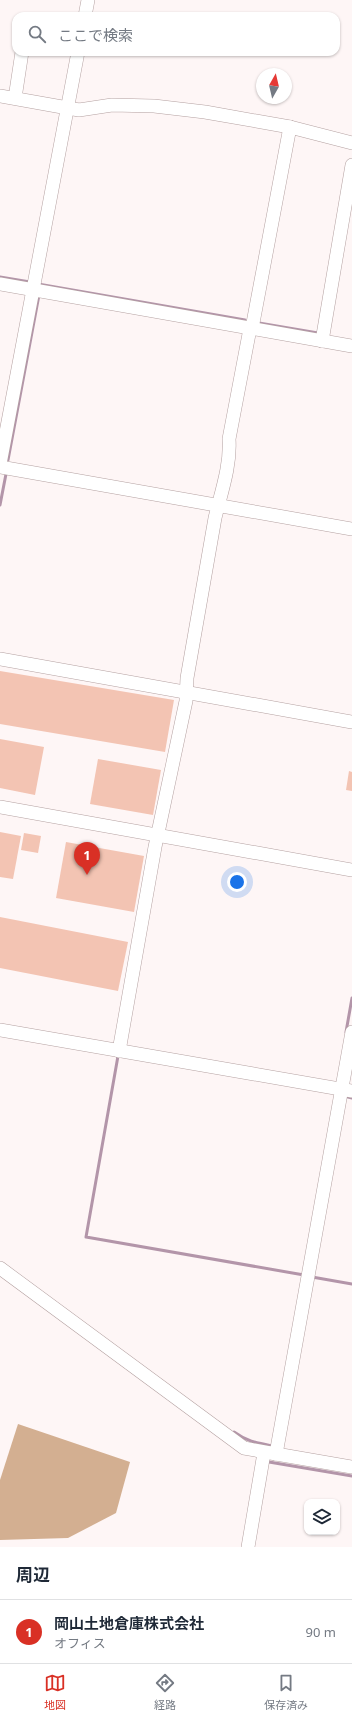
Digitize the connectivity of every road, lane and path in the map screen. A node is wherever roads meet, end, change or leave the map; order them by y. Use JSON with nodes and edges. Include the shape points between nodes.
{"nodes":[{"id":1,"x":88,"y":0,"type":"edge"},
{"id":2,"x":86,"y":12,"type":"edge"},
{"id":3,"x":21,"y":56,"type":"edge"},
{"id":4,"x":77,"y":56,"type":"edge"},
{"id":5,"x":0,"y":96,"type":"edge"},
{"id":6,"x":15,"y":98,"type":"junction"},
{"id":7,"x":68,"y":108,"type":"junction"},
{"id":8,"x":290,"y":127,"type":"junction"},
{"id":9,"x":352,"y":143,"type":"edge"},
{"id":10,"x":352,"y":165,"type":"edge"},
{"id":11,"x":0,"y":284,"type":"edge"},
{"id":12,"x":34,"y":290,"type":"junction"},
{"id":13,"x":251,"y":327,"type":"junction"},
{"id":14,"x":322,"y":341,"type":"junction"},
{"id":15,"x":352,"y":346,"type":"edge"},
{"id":16,"x":0,"y":466,"type":"edge"},
{"id":17,"x":218,"y":505,"type":"junction"},
{"id":18,"x":352,"y":529,"type":"edge"},
{"id":19,"x":0,"y":659,"type":"edge"},
{"id":20,"x":186,"y":688,"type":"junction"},
{"id":21,"x":352,"y":722,"type":"edge"},
{"id":22,"x":0,"y":807,"type":"edge"},
{"id":23,"x":158,"y":835,"type":"junction"},
{"id":24,"x":352,"y":870,"type":"edge"},
{"id":25,"x":0,"y":1030,"type":"edge"},
{"id":26,"x":352,"y":1032,"type":"edge"},
{"id":27,"x":119,"y":1051,"type":"junction"},
{"id":28,"x":340,"y":1091,"type":"edge"},
{"id":29,"x":0,"y":1268,"type":"edge"},
{"id":30,"x":270,"y":1454,"type":"junction"},
{"id":31,"x":352,"y":1467,"type":"edge"},
{"id":32,"x":248,"y":1547,"type":"edge"}],
"edges":[{"from":1,"to":2,"type":"street"},
{"from":3,"to":6,"type":"street"},
{"from":4,"to":7,"type":"street"},
{"from":5,"to":6,"type":"street"},
{"from":6,"to":7,"type":"street"},
{"from":7,"to":8,"type":"street","via":[[79,110],[112,105],[154,106]]},
{"from":7,"to":12,"type":"street"},
{"from":8,"to":9,"type":"street"},
{"from":8,"to":13,"type":"street"},
{"from":10,"to":14,"type":"street"},
{"from":11,"to":12,"type":"street"},
{"from":12,"to":13,"type":"street"},
{"from":12,"to":16,"type":"street"},
{"from":13,"to":14,"type":"street"},
{"from":13,"to":17,"type":"street"},
{"from":14,"to":15,"type":"street"},
{"from":16,"to":17,"type":"street"},
{"from":17,"to":18,"type":"street"},
{"from":17,"to":20,"type":"street"},
{"from":19,"to":20,"type":"street"},
{"from":20,"to":21,"type":"street"},
{"from":20,"to":23,"type":"street","via":[[186,701]]},
{"from":22,"to":23,"type":"street"},
{"from":23,"to":24,"type":"street"},
{"from":23,"to":27,"type":"street"},
{"from":25,"to":27,"type":"street"},
{"from":26,"to":28,"type":"street"},
{"from":27,"to":28,"type":"street"},
{"from":28,"to":30,"type":"street"},
{"from":29,"to":30,"type":"street","via":[[244,1448]]},
{"from":30,"to":31,"type":"street"},
{"from":30,"to":32,"type":"street"}]}
